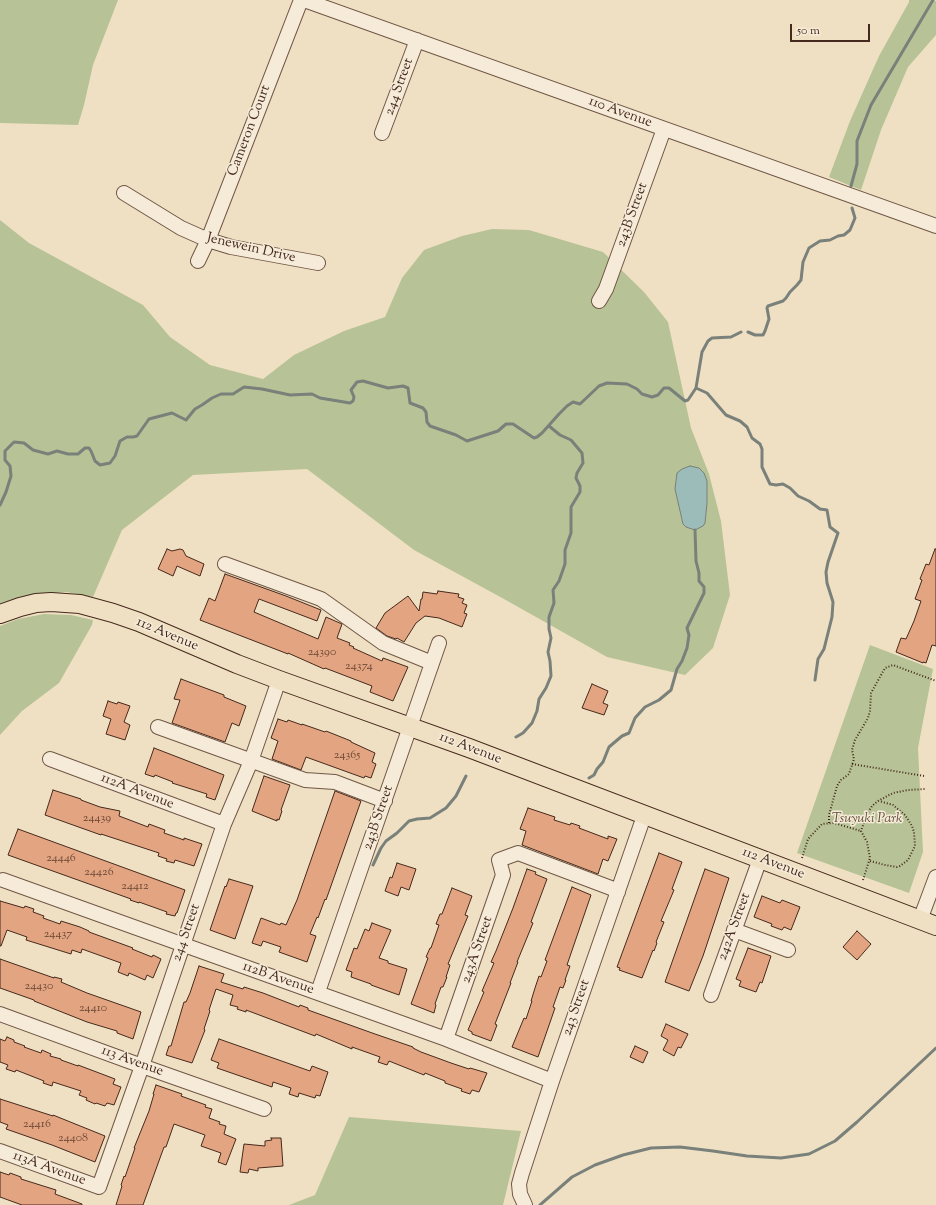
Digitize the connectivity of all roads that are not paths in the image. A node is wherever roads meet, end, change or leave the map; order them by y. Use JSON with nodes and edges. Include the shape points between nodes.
{"nodes":[{"id":1,"x":302,"y":0,"type":"edge"},
{"id":2,"x":417,"y":40,"type":"junction"},
{"id":3,"x":664,"y":129,"type":"junction"},
{"id":4,"x":382,"y":133,"type":"dead end"},
{"id":5,"x":124,"y":193,"type":"dead end"},
{"id":6,"x":936,"y":226,"type":"edge"},
{"id":7,"x":208,"y":240,"type":"junction"},
{"id":8,"x":198,"y":261,"type":"dead end"},
{"id":9,"x":318,"y":264,"type":"dead end"},
{"id":10,"x":599,"y":301,"type":"dead end"},
{"id":11,"x":225,"y":564,"type":"dead end"},
{"id":12,"x":0,"y":614,"type":"edge"},
{"id":13,"x":439,"y":643,"type":"dead end"},
{"id":14,"x":432,"y":663,"type":"junction"},
{"id":15,"x":279,"y":680,"type":"junction"},
{"id":16,"x":158,"y":727,"type":"dead end"},
{"id":17,"x":411,"y":727,"type":"junction"},
{"id":18,"x":50,"y":759,"type":"dead end"},
{"id":19,"x":251,"y":760,"type":"junction"},
{"id":20,"x":385,"y":801,"type":"junction"},
{"id":21,"x":644,"y":816,"type":"junction"},
{"id":22,"x":224,"y":824,"type":"junction"},
{"id":23,"x":760,"y":859,"type":"junction"},
{"id":24,"x":936,"y":877,"type":"edge"},
{"id":25,"x":3,"y":880,"type":"dead end"},
{"id":26,"x":618,"y":892,"type":"junction"},
{"id":27,"x":928,"y":923,"type":"edge"},
{"id":28,"x":734,"y":930,"type":"junction"},
{"id":29,"x":183,"y":945,"type":"junction"},
{"id":30,"x":788,"y":950,"type":"dead end"},
{"id":31,"x":318,"y":992,"type":"junction"},
{"id":32,"x":711,"y":995,"type":"dead end"},
{"id":33,"x":0,"y":1014,"type":"edge"},
{"id":34,"x":446,"y":1039,"type":"junction"},
{"id":35,"x":142,"y":1066,"type":"junction"},
{"id":36,"x":552,"y":1081,"type":"junction"},
{"id":37,"x":264,"y":1109,"type":"dead end"},
{"id":38,"x":0,"y":1151,"type":"edge"},
{"id":39,"x":99,"y":1187,"type":"joint"},
{"id":40,"x":524,"y":1203,"type":"edge"}],
"edges":[{"from":1,"to":2,"type":"street","name":"110 Avenue"},
{"from":1,"to":7,"type":"street","name":"Cameron Court"},
{"from":2,"to":3,"type":"street","name":"110 Avenue"},
{"from":2,"to":4,"type":"street","name":"244 Street"},
{"from":3,"to":6,"type":"street","name":"110 Avenue"},
{"from":3,"to":10,"type":"street","name":"243B Street","via":[[606,289]]},
{"from":5,"to":7,"type":"street","name":"Jenewein Drive","via":[[181,228]]},
{"from":7,"to":8,"type":"street","name":"Cameron Court"},
{"from":7,"to":9,"type":"street","name":"Jenewein Drive"},
{"from":11,"to":14,"type":"street","via":[[321,599],[383,643]]},
{"from":12,"to":15,"type":"main road","name":"112 Avenue","via":[[36,603],[67,602],[94,607],[139,622]]},
{"from":13,"to":14,"type":"street","name":"243B Street"},
{"from":14,"to":17,"type":"street","name":"243B Street"},
{"from":15,"to":17,"type":"main road","name":"112 Avenue"},
{"from":15,"to":19,"type":"street","name":"244 Street"},
{"from":16,"to":19,"type":"street"},
{"from":17,"to":20,"type":"street","name":"243B Street"},
{"from":17,"to":21,"type":"main road","name":"112 Avenue"},
{"from":18,"to":22,"type":"street","name":"112A Avenue"},
{"from":19,"to":20,"type":"street","via":[[305,780],[335,782]]},
{"from":19,"to":22,"type":"street","name":"244 Street"},
{"from":20,"to":31,"type":"street","name":"243B Street"},
{"from":21,"to":23,"type":"main road","name":"112 Avenue"},
{"from":21,"to":26,"type":"street","name":"243 Street"},
{"from":22,"to":29,"type":"street","name":"244 Street"},
{"from":23,"to":27,"type":"main road","name":"112 Avenue"},
{"from":23,"to":28,"type":"street","name":"242A Street"},
{"from":24,"to":27,"type":"street"},
{"from":25,"to":29,"type":"street","name":"112B Avenue"},
{"from":26,"to":34,"type":"street","name":"243A Street","via":[[518,853],[499,860],[503,875]]},
{"from":26,"to":36,"type":"street","name":"243 Street"},
{"from":28,"to":30,"type":"street"},
{"from":28,"to":32,"type":"street","name":"242A Street"},
{"from":29,"to":31,"type":"street","name":"112B Avenue"},
{"from":29,"to":35,"type":"street","name":"244 Street"},
{"from":31,"to":34,"type":"street","name":"112B Avenue"},
{"from":33,"to":35,"type":"street","name":"113 Avenue"},
{"from":34,"to":36,"type":"street","name":"112B Avenue"},
{"from":35,"to":37,"type":"street","name":"113 Avenue"},
{"from":35,"to":39,"type":"street","name":"244 Street"},
{"from":36,"to":40,"type":"street","name":"243 Street","via":[[519,1184]]},
{"from":38,"to":39,"type":"street","name":"113A Avenue"}]}
